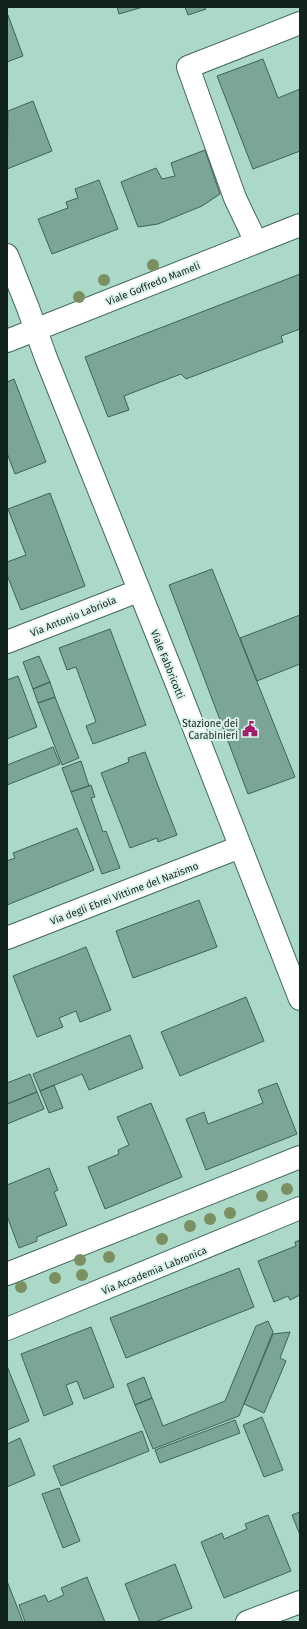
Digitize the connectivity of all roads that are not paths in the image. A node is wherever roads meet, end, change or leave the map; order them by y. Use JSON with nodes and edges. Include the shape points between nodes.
{"nodes":[{"id":1,"x":300,"y":23,"type":"edge"},
{"id":2,"x":300,"y":225,"type":"edge"},
{"id":3,"x":256,"y":242,"type":"junction"},
{"id":4,"x":7,"y":255,"type":"edge"},
{"id":5,"x":36,"y":329,"type":"junction"},
{"id":6,"x":7,"y":341,"type":"edge"},
{"id":7,"x":138,"y":591,"type":"junction"},
{"id":8,"x":7,"y":642,"type":"edge"},
{"id":9,"x":240,"y":847,"type":"junction"},
{"id":10,"x":7,"y":938,"type":"edge"},
{"id":11,"x":300,"y":999,"type":"edge"},
{"id":12,"x":300,"y":1157,"type":"edge"},
{"id":13,"x":300,"y":1208,"type":"edge"},
{"id":14,"x":7,"y":1274,"type":"edge"},
{"id":15,"x":7,"y":1329,"type":"edge"},
{"id":16,"x":300,"y":1602,"type":"edge"},
{"id":17,"x":247,"y":1622,"type":"edge"}],
"edges":[{"from":1,"to":3,"type":"street","via":[[188,67],[235,198]]},
{"from":2,"to":3,"type":"street","name":"Viale Goffredo Mameli"},
{"from":3,"to":5,"type":"street","name":"Viale Goffredo Mameli"},
{"from":4,"to":5,"type":"street","name":"Viale Fabbricotti"},
{"from":5,"to":6,"type":"street","name":"Viale Goffredo Mameli"},
{"from":5,"to":7,"type":"street","name":"Viale Fabbricotti"},
{"from":7,"to":8,"type":"street","name":"Via Antonio Labriola"},
{"from":7,"to":9,"type":"street","name":"Viale Fabbricotti"},
{"from":9,"to":10,"type":"street","name":"Via degli Ebrei Vittime del Nazismo"},
{"from":9,"to":11,"type":"street","name":"Viale Fabbricotti"},
{"from":12,"to":14,"type":"street"},
{"from":13,"to":15,"type":"street","name":"Via Accademia Labronica"},
{"from":16,"to":17,"type":"street"}]}
